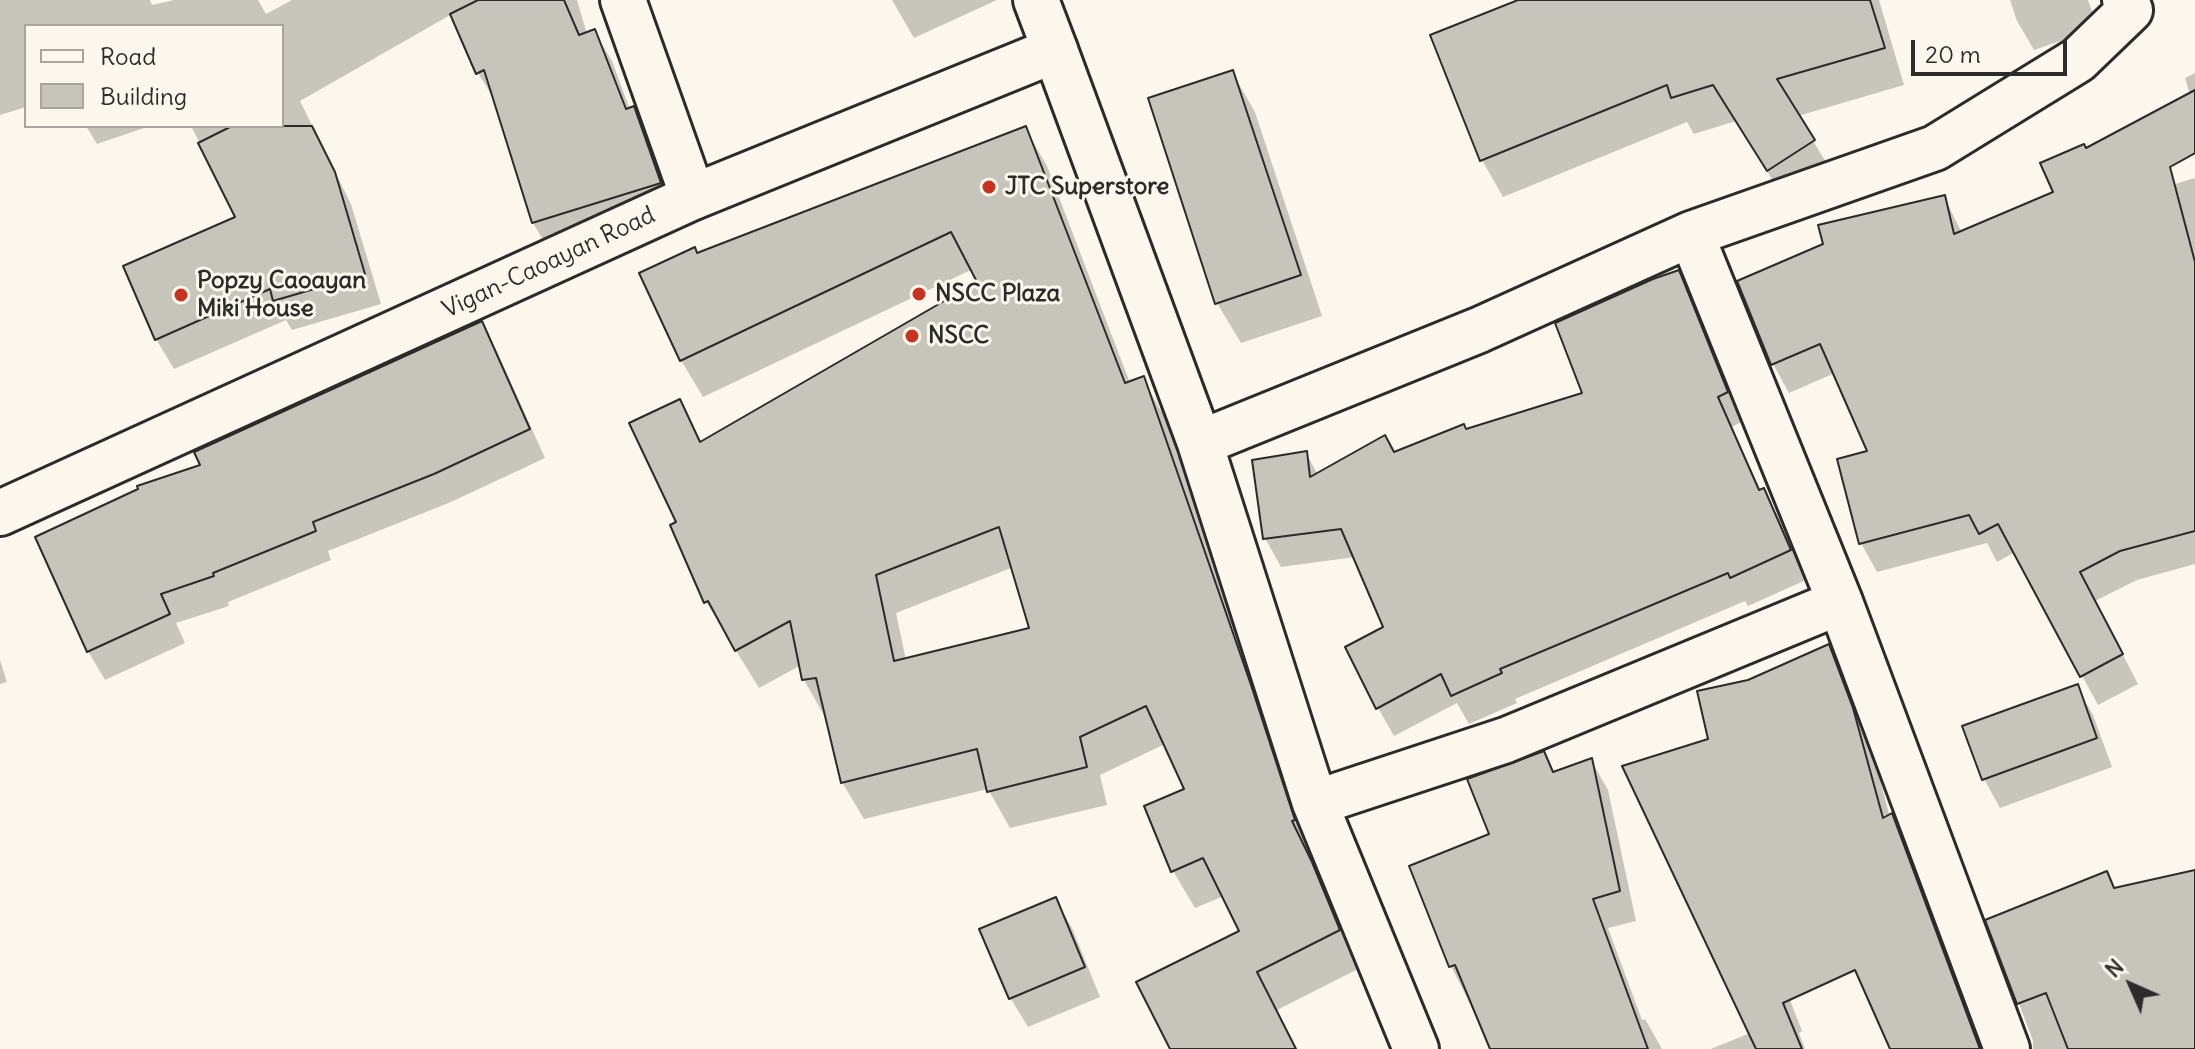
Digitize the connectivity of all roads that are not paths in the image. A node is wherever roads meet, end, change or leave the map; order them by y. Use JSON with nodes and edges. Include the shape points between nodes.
{"nodes":[{"id":1,"x":623,"y":0,"type":"edge"},
{"id":2,"x":1036,"y":0,"type":"edge"},
{"id":3,"x":2138,"y":3,"type":"edge"},
{"id":4,"x":1055,"y":50,"type":"junction"},
{"id":5,"x":693,"y":197,"type":"junction"},
{"id":6,"x":1691,"y":234,"type":"junction"},
{"id":7,"x":1200,"y":443,"type":"junction"},
{"id":8,"x":0,"y":513,"type":"edge"},
{"id":9,"x":1840,"y":602,"type":"junction"},
{"id":10,"x":1315,"y":803,"type":"junction"},
{"id":11,"x":1416,"y":1049,"type":"edge"},
{"id":12,"x":2007,"y":1049,"type":"edge"}],
"edges":[{"from":1,"to":5,"type":"street"},
{"from":2,"to":4,"type":"street"},
{"from":3,"to":6,"type":"street","via":[[2078,60],[1935,148]]},
{"from":4,"to":5,"type":"street","name":"Vigan-Caoayan Road"},
{"from":4,"to":7,"type":"street"},
{"from":5,"to":8,"type":"street","name":"Vigan-Caoayan Road"},
{"from":6,"to":7,"type":"street","via":[[1479,330]]},
{"from":6,"to":9,"type":"street"},
{"from":7,"to":10,"type":"street"},
{"from":9,"to":10,"type":"street","via":[[1506,740]]},
{"from":9,"to":12,"type":"street"},
{"from":10,"to":11,"type":"street"}]}
